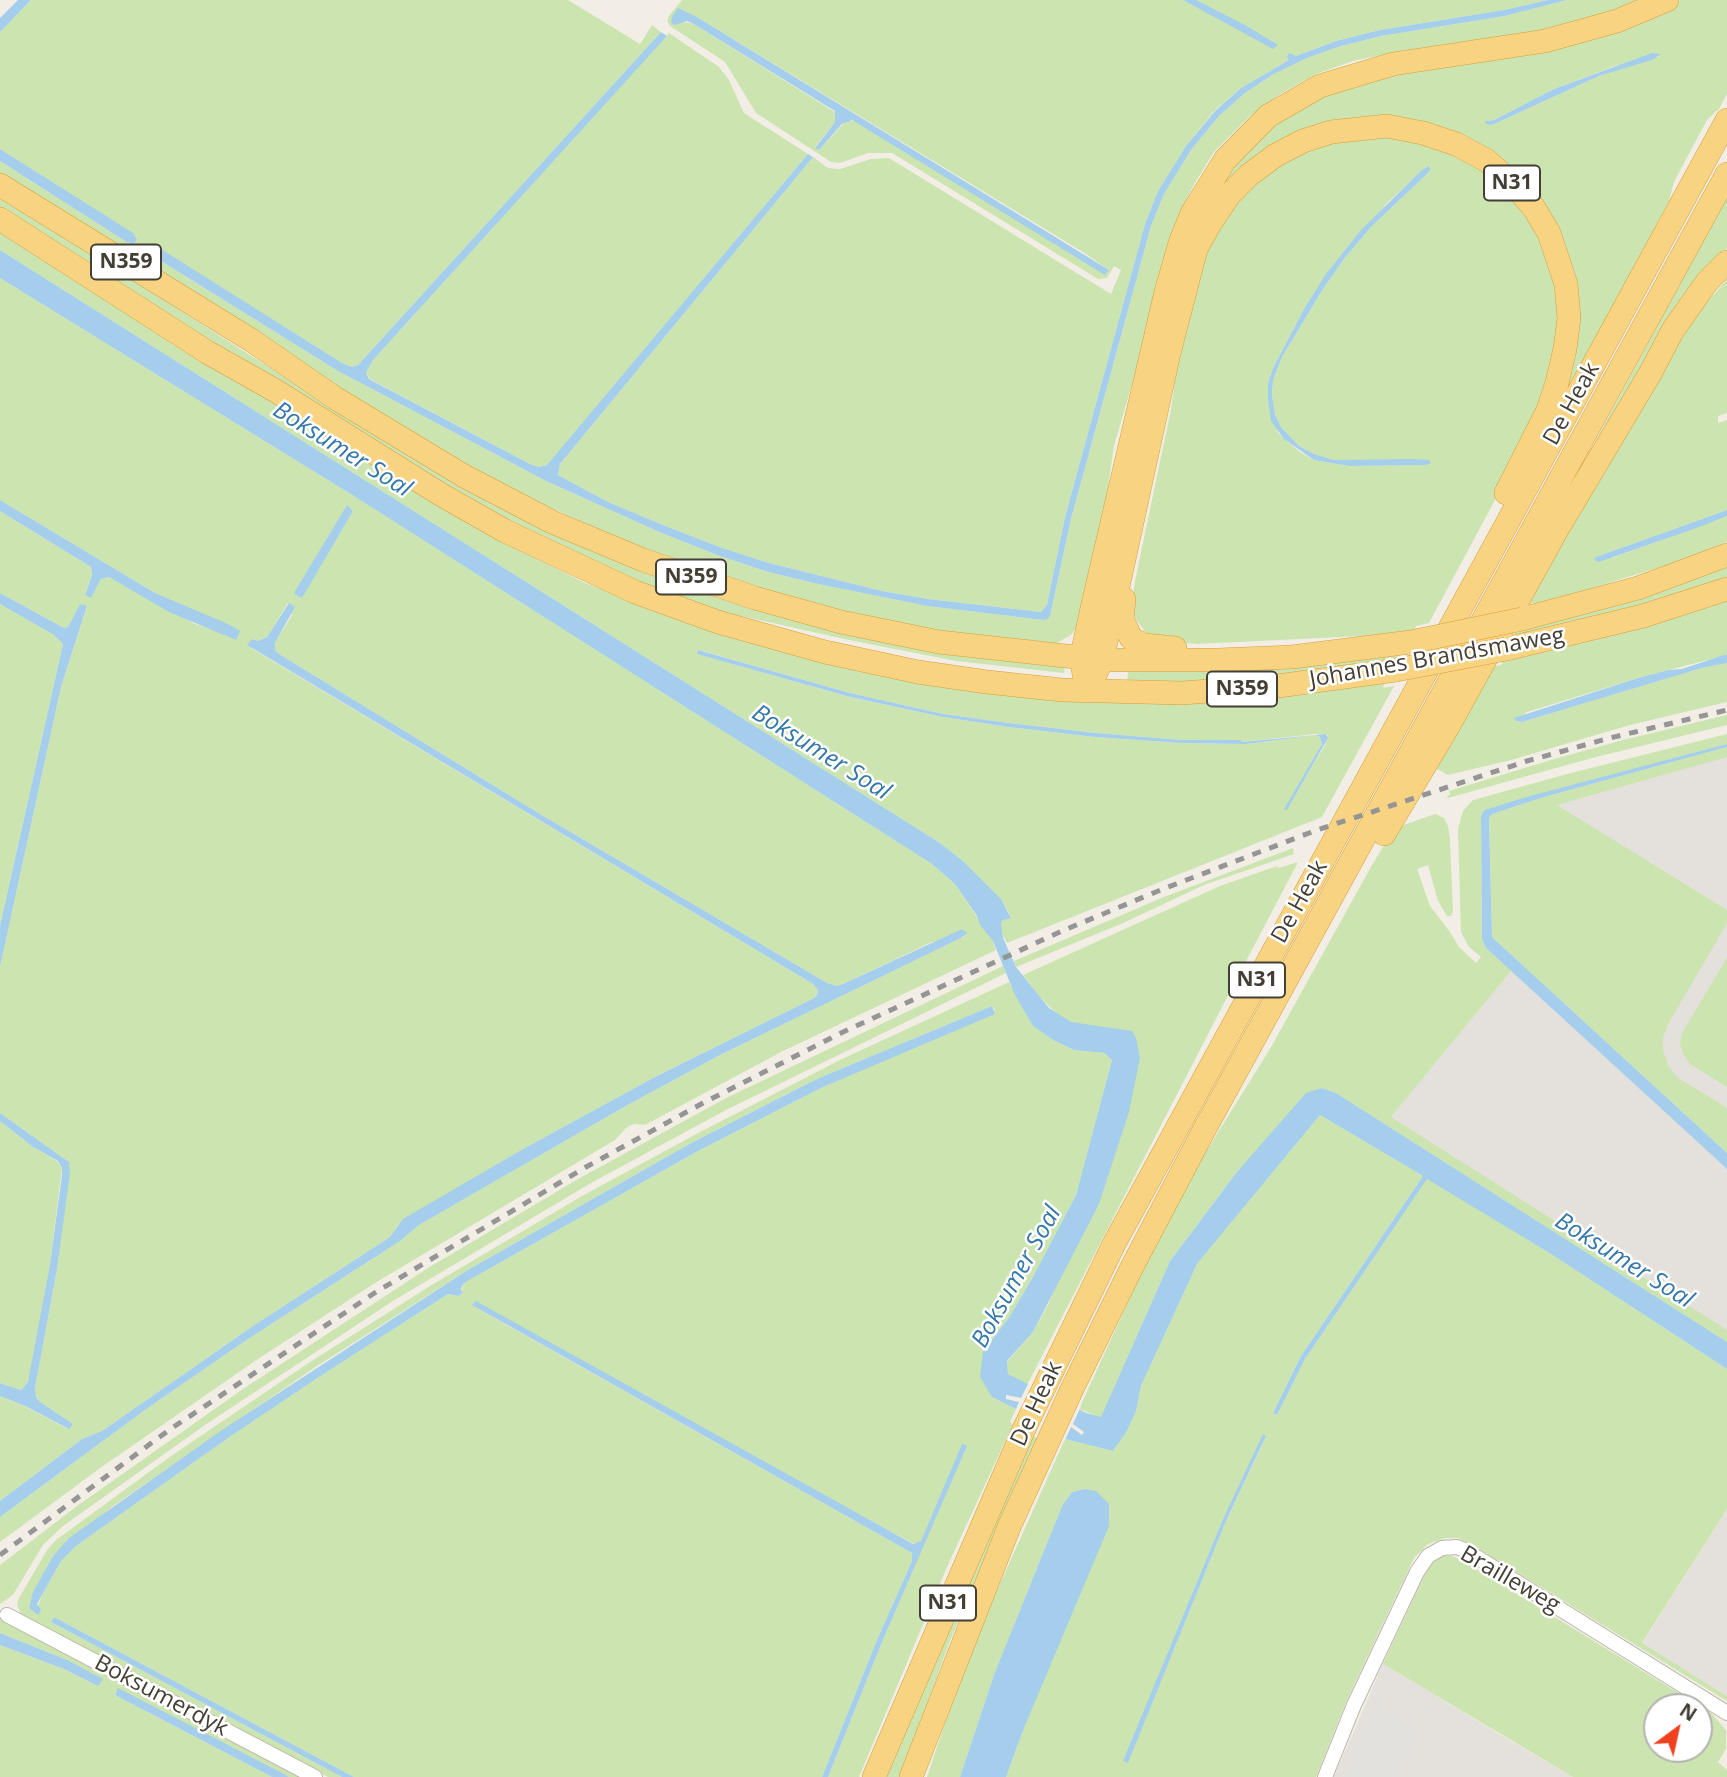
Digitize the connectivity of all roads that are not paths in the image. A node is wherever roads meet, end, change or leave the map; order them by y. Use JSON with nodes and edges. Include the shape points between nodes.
{"nodes":[{"id":1,"x":1667,"y":0,"type":"edge"},
{"id":2,"x":1727,"y":120,"type":"edge"},
{"id":3,"x":1727,"y":174,"type":"edge"},
{"id":4,"x":0,"y":185,"type":"edge"},
{"id":5,"x":0,"y":219,"type":"edge"},
{"id":6,"x":1727,"y":262,"type":"edge"},
{"id":7,"x":1727,"y":555,"type":"edge"},
{"id":8,"x":1123,"y":568,"type":"junction"},
{"id":9,"x":1727,"y":589,"type":"edge"},
{"id":10,"x":1448,"y":631,"type":"junction"},
{"id":11,"x":1092,"y":659,"type":"junction"},
{"id":12,"x":1218,"y":660,"type":"junction"},
{"id":13,"x":1087,"y":691,"type":"junction"},
{"id":14,"x":1335,"y":892,"type":"junction"},
{"id":15,"x":7,"y":1615,"type":"dead end"},
{"id":16,"x":1727,"y":1713,"type":"edge"},
{"id":17,"x":316,"y":1777,"type":"edge"},
{"id":18,"x":874,"y":1777,"type":"edge"},
{"id":19,"x":911,"y":1777,"type":"edge"},
{"id":20,"x":1325,"y":1777,"type":"edge"}],
"edges":[{"from":1,"to":11,"type":"highway","via":[[1617,21],[1545,41],[1393,64],[1320,86],[1268,116],[1225,160],[1192,213],[1180,243],[1132,429]]},
{"from":2,"to":10,"type":"highway","name":"De Heak","number":"N31"},
{"from":3,"to":14,"type":"highway","name":"De Heak","number":"N31"},
{"from":4,"to":11,"type":"highway","name":"Johannes Brandsmaweg","number":"N359","via":[[240,333],[335,398],[464,476],[552,522],[698,580],[853,625],[939,642]]},
{"from":5,"to":13,"type":"highway","name":"Johannes Brandsmaweg","number":"N359","via":[[440,494],[505,531],[635,592],[825,652],[987,682]]},
{"from":6,"to":14,"type":"highway","number":"N31","via":[[1673,330],[1364,867]]},
{"from":7,"to":12,"type":"highway","name":"Johannes Brandsmaweg","number":"N359","bridge":true,"via":[[1638,588],[1411,642],[1292,657]]},
{"from":8,"to":10,"type":"highway","number":"N31","via":[[1188,274],[1211,222],[1249,175],[1303,141],[1360,127],[1399,128],[1456,145],[1486,160],[1510,181],[1549,233],[1566,284],[1569,318],[1557,383],[1536,435],[1455,590]]},
{"from":8,"to":11,"type":"highway","number":"N31"},
{"from":8,"to":12,"type":"highway","number":"N31","via":[[1122,619],[1131,638],[1149,646],[1191,649]]},
{"from":9,"to":13,"type":"highway","name":"Johannes Brandsmaweg","number":"N359","bridge":true,"via":[[1643,616],[1396,670],[1182,693]]},
{"from":10,"to":18,"type":"highway","name":"De Heak","number":"N31","via":[[1115,1242],[1024,1429]]},
{"from":11,"to":12,"type":"highway","name":"Johannes Brandsmaweg","number":"N359"},
{"from":11,"to":13,"type":"highway"},
{"from":14,"to":19,"type":"highway","name":"De Heak","number":"N31","via":[[1202,1134],[1072,1389],[1009,1527]]},
{"from":15,"to":17,"type":"street","name":"Boksumerdyk"},
{"from":16,"to":20,"type":"street","name":"Brailleweg","via":[[1467,1551],[1442,1548],[1428,1556],[1417,1572]]}]}
